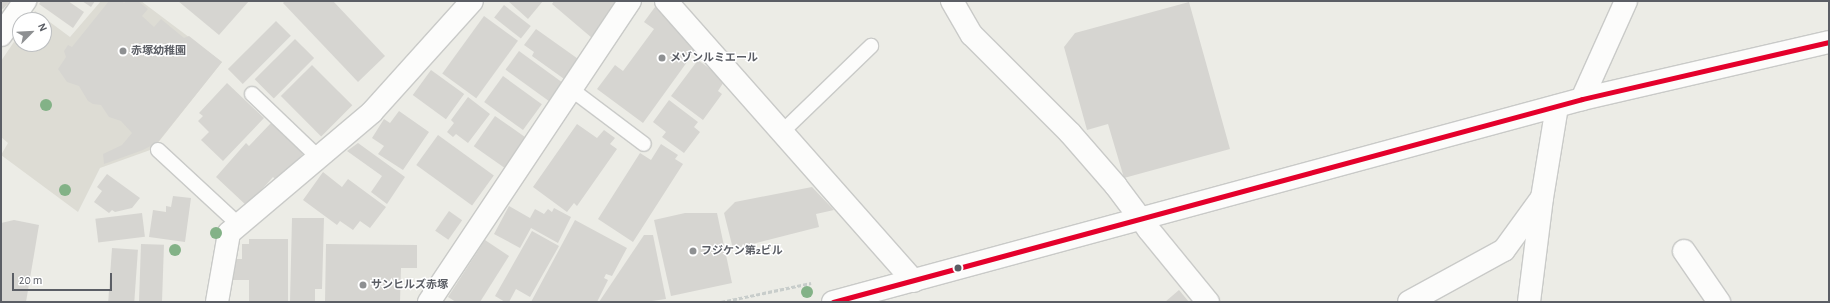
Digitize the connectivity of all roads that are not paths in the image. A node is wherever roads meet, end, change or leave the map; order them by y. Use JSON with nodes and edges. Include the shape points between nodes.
{"nodes":[{"id":1,"x":25,"y":1,"type":"edge"},
{"id":2,"x":472,"y":1,"type":"edge"},
{"id":3,"x":630,"y":1,"type":"edge"},
{"id":4,"x":666,"y":1,"type":"edge"},
{"id":5,"x":952,"y":1,"type":"edge"},
{"id":6,"x":1626,"y":1,"type":"edge"},
{"id":7,"x":1,"y":35,"type":"edge"},
{"id":8,"x":1829,"y":42,"type":"edge"},
{"id":9,"x":871,"y":46,"type":"dead end"},
{"id":10,"x":572,"y":89,"type":"junction"},
{"id":11,"x":252,"y":94,"type":"dead end"},
{"id":12,"x":1582,"y":99,"type":"junction"},
{"id":13,"x":1557,"y":106,"type":"junction"},
{"id":14,"x":782,"y":132,"type":"junction"},
{"id":15,"x":644,"y":144,"type":"dead end"},
{"id":16,"x":158,"y":150,"type":"dead end"},
{"id":17,"x":319,"y":158,"type":"junction"},
{"id":18,"x":1542,"y":198,"type":"junction"},
{"id":19,"x":1140,"y":220,"type":"junction"},
{"id":20,"x":239,"y":225,"type":"junction"},
{"id":21,"x":1684,"y":251,"type":"dead end"},
{"id":22,"x":914,"y":281,"type":"junction"},
{"id":23,"x":217,"y":302,"type":"edge"},
{"id":24,"x":429,"y":302,"type":"edge"},
{"id":25,"x":833,"y":302,"type":"edge"},
{"id":26,"x":1208,"y":302,"type":"edge"},
{"id":27,"x":1409,"y":302,"type":"edge"},
{"id":28,"x":1529,"y":302,"type":"edge"},
{"id":29,"x":1719,"y":302,"type":"edge"}],
"edges":[{"from":1,"to":7,"type":"street"},
{"from":2,"to":17,"type":"street","via":[[372,112]]},
{"from":3,"to":10,"type":"street"},
{"from":4,"to":14,"type":"street"},
{"from":5,"to":19,"type":"street","via":[[972,35],[1070,132],[1116,186]]},
{"from":6,"to":12,"type":"street"},
{"from":8,"to":12,"type":"street"},
{"from":9,"to":14,"type":"lane"},
{"from":10,"to":15,"type":"lane"},
{"from":10,"to":24,"type":"street"},
{"from":11,"to":17,"type":"lane"},
{"from":12,"to":13,"type":"street"},
{"from":13,"to":18,"type":"street"},
{"from":13,"to":19,"type":"street"},
{"from":14,"to":22,"type":"street"},
{"from":16,"to":20,"type":"lane"},
{"from":17,"to":20,"type":"street"},
{"from":18,"to":27,"type":"street","via":[[1504,250]]},
{"from":18,"to":28,"type":"street"},
{"from":19,"to":22,"type":"street"},
{"from":19,"to":26,"type":"street"},
{"from":20,"to":23,"type":"street","via":[[229,233]]},
{"from":21,"to":29,"type":"street"},
{"from":22,"to":25,"type":"street"}]}
